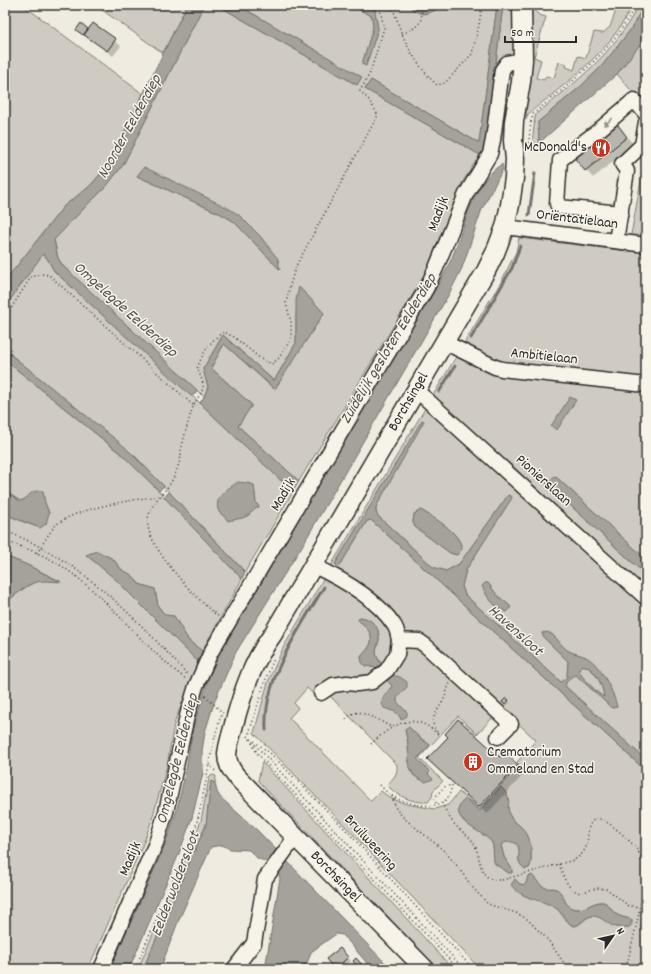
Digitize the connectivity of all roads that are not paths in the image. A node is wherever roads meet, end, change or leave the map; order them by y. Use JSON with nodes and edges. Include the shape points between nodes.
{"nodes":[{"id":1,"x":522,"y":5,"type":"edge"},
{"id":2,"x":523,"y":60,"type":"junction"},
{"id":3,"x":521,"y":82,"type":"junction"},
{"id":4,"x":646,"y":121,"type":"edge"},
{"id":5,"x":515,"y":159,"type":"junction"},
{"id":6,"x":620,"y":213,"type":"junction"},
{"id":7,"x":504,"y":227,"type":"junction"},
{"id":8,"x":616,"y":241,"type":"junction"},
{"id":9,"x":646,"y":245,"type":"edge"},
{"id":10,"x":444,"y":342,"type":"junction"},
{"id":11,"x":646,"y":386,"type":"edge"},
{"id":12,"x":416,"y":391,"type":"junction"},
{"id":13,"x":312,"y":565,"type":"junction"},
{"id":14,"x":646,"y":598,"type":"edge"},
{"id":15,"x":399,"y":640,"type":"junction"},
{"id":16,"x":321,"y":694,"type":"dead end"},
{"id":17,"x":498,"y":737,"type":"dead end"},
{"id":18,"x":296,"y":836,"type":"junction"},
{"id":19,"x":101,"y":969,"type":"edge"},
{"id":20,"x":234,"y":969,"type":"edge"},
{"id":21,"x":425,"y":969,"type":"edge"}],
"edges":[{"from":1,"to":2,"type":"main road","name":"Borchsingel"},
{"from":2,"to":3,"type":"main road","name":"Borchsingel"},
{"from":2,"to":19,"type":"street","name":"Madijk","via":[[507,63],[502,70],[490,154],[466,194],[426,289],[228,624],[196,686],[156,844]]},
{"from":3,"to":5,"type":"main road","name":"Borchsingel","via":[[514,121]]},
{"from":3,"to":5,"type":"main road","name":"Borchsingel","via":[[524,104],[520,141]]},
{"from":4,"to":6,"type":"street","via":[[642,145],[622,164],[627,171]]},
{"from":4,"to":6,"type":"street","one_way":true,"via":[[625,108],[560,160],[556,204],[560,207]]},
{"from":5,"to":7,"type":"main road","name":"Borchsingel","via":[[510,205]]},
{"from":6,"to":8,"type":"street"},
{"from":7,"to":8,"type":"street","name":"Oriëntatielaan"},
{"from":7,"to":10,"type":"main road","name":"Borchsingel","via":[[486,271]]},
{"from":8,"to":9,"type":"street","name":"Oriëntatielaan"},
{"from":10,"to":11,"type":"street","name":"Ambitielaan","via":[[502,369]]},
{"from":10,"to":12,"type":"main road","name":"Borchsingel"},
{"from":12,"to":13,"type":"main road","name":"Borchsingel"},
{"from":12,"to":14,"type":"street","name":"Pionierslaan"},
{"from":13,"to":15,"type":"street","via":[[360,592],[384,611],[395,626]]},
{"from":13,"to":18,"type":"main road","name":"Borchsingel","via":[[250,674],[238,708],[227,754],[236,776]]},
{"from":15,"to":16,"type":"street","via":[[397,654],[387,670],[372,682],[333,685]]},
{"from":15,"to":17,"type":"street","via":[[419,641],[426,646],[511,724]]},
{"from":18,"to":20,"type":"street","via":[[268,872],[254,944]]},
{"from":18,"to":21,"type":"main road","name":"Borchsingel"}]}
